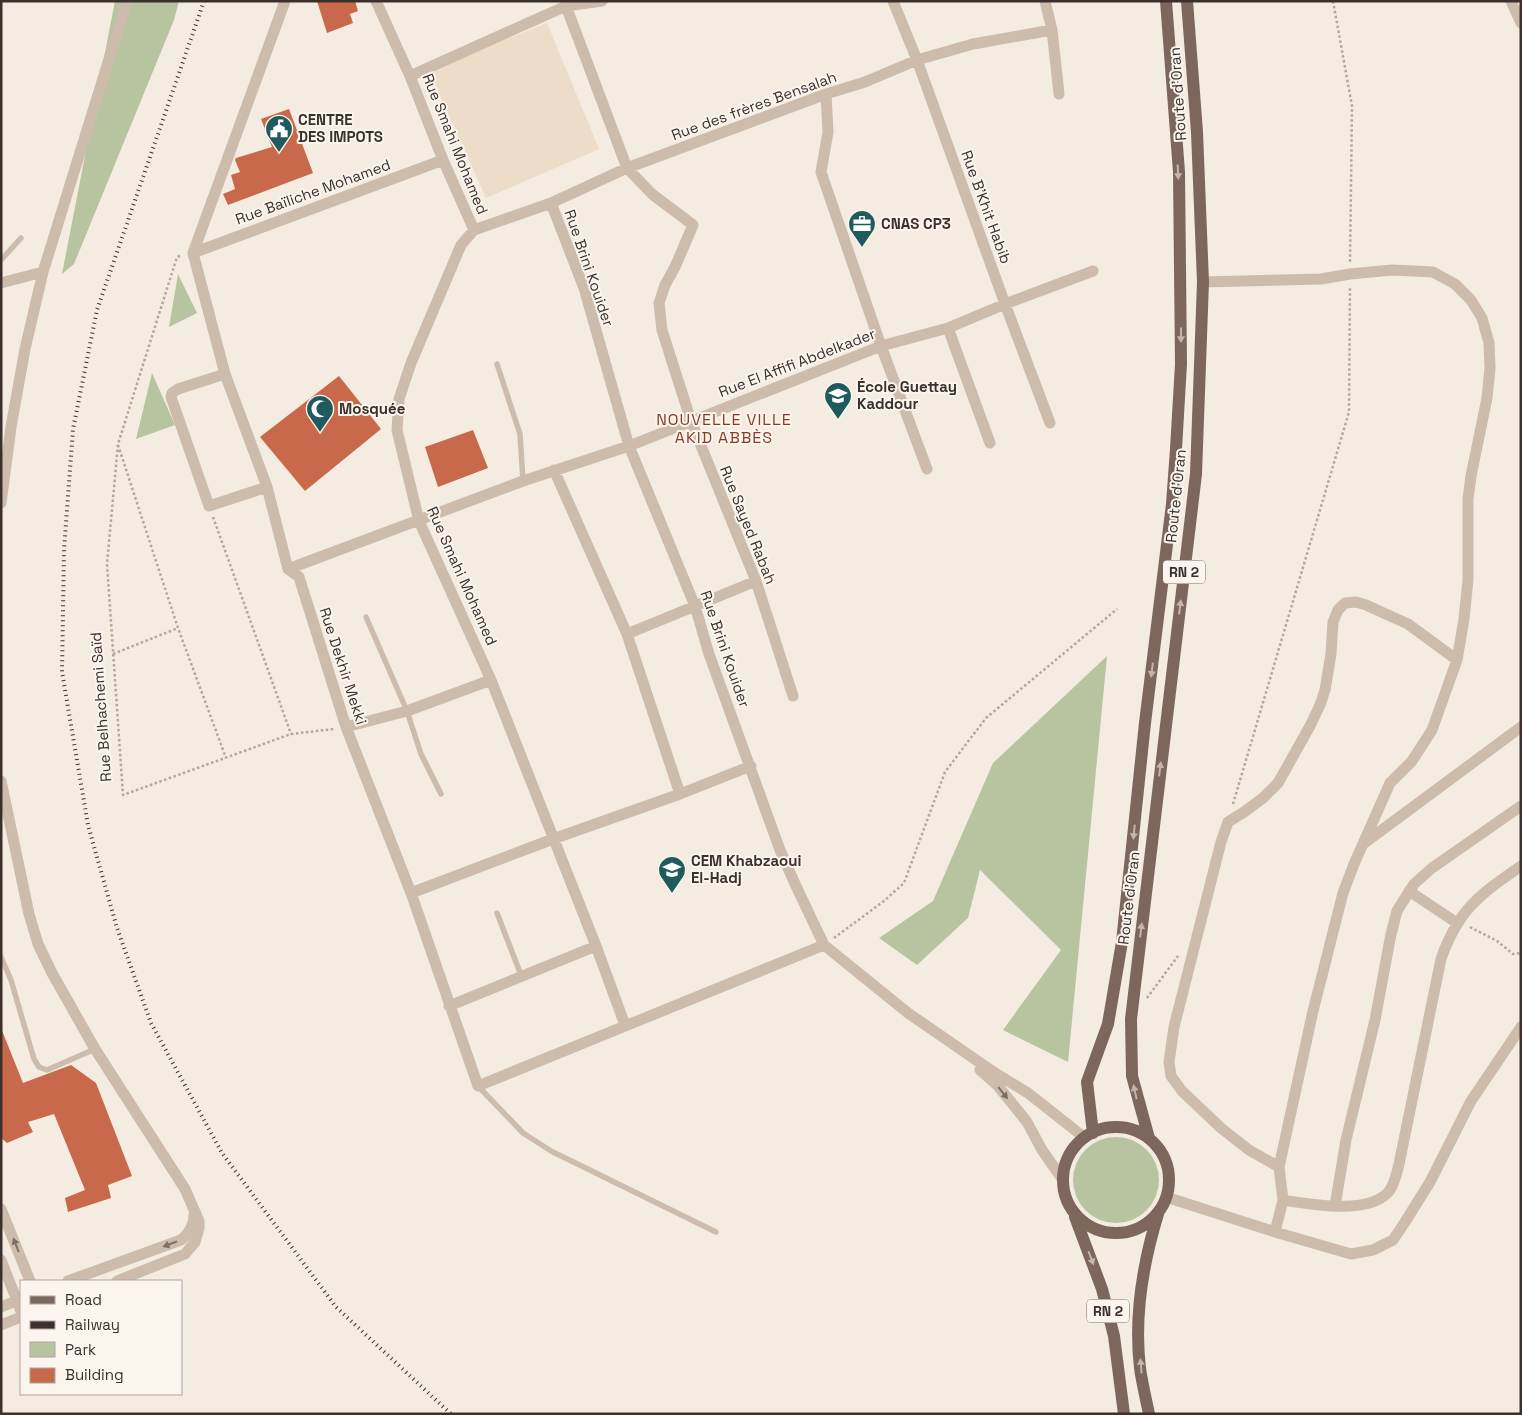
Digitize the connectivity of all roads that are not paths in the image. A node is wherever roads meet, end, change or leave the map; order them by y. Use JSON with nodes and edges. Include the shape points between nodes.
{"nodes":[{"id":1,"x":127,"y":1,"type":"edge"},
{"id":2,"x":285,"y":1,"type":"edge"},
{"id":3,"x":376,"y":1,"type":"edge"},
{"id":4,"x":602,"y":1,"type":"edge"},
{"id":5,"x":893,"y":1,"type":"edge"},
{"id":6,"x":1045,"y":1,"type":"edge"},
{"id":7,"x":1166,"y":1,"type":"edge"},
{"id":8,"x":1187,"y":1,"type":"edge"},
{"id":9,"x":1511,"y":1,"type":"edge"},
{"id":10,"x":566,"y":3,"type":"edge"},
{"id":11,"x":1521,"y":23,"type":"edge"},
{"id":12,"x":1052,"y":30,"type":"junction"},
{"id":13,"x":917,"y":60,"type":"junction"},
{"id":14,"x":410,"y":76,"type":"junction"},
{"id":15,"x":826,"y":94,"type":"junction"},
{"id":16,"x":1059,"y":94,"type":"dead end"},
{"id":17,"x":443,"y":160,"type":"junction"},
{"id":18,"x":627,"y":168,"type":"junction"},
{"id":19,"x":551,"y":203,"type":"junction"},
{"id":20,"x":474,"y":230,"type":"junction"},
{"id":21,"x":21,"y":238,"type":"dead end"},
{"id":22,"x":193,"y":253,"type":"junction"},
{"id":23,"x":1,"y":260,"type":"edge"},
{"id":24,"x":1092,"y":271,"type":"dead end"},
{"id":25,"x":43,"y":272,"type":"junction"},
{"id":26,"x":1203,"y":282,"type":"junction"},
{"id":27,"x":1,"y":283,"type":"edge"},
{"id":28,"x":1004,"y":304,"type":"junction"},
{"id":29,"x":948,"y":328,"type":"junction"},
{"id":30,"x":881,"y":346,"type":"junction"},
{"id":31,"x":497,"y":364,"type":"dead end"},
{"id":32,"x":225,"y":374,"type":"junction"},
{"id":33,"x":691,"y":421,"type":"junction"},
{"id":34,"x":1050,"y":423,"type":"dead end"},
{"id":35,"x":990,"y":443,"type":"dead end"},
{"id":36,"x":629,"y":446,"type":"junction"},
{"id":37,"x":927,"y":469,"type":"dead end"},
{"id":38,"x":554,"y":470,"type":"junction"},
{"id":39,"x":523,"y":481,"type":"junction"},
{"id":40,"x":267,"y":487,"type":"junction"},
{"id":41,"x":1,"y":503,"type":"edge"},
{"id":42,"x":419,"y":521,"type":"junction"},
{"id":43,"x":288,"y":569,"type":"junction"},
{"id":44,"x":756,"y":581,"type":"junction"},
{"id":45,"x":695,"y":606,"type":"junction"},
{"id":46,"x":366,"y":617,"type":"dead end"},
{"id":47,"x":627,"y":634,"type":"junction"},
{"id":48,"x":1457,"y":660,"type":"junction"},
{"id":49,"x":491,"y":680,"type":"junction"},
{"id":50,"x":793,"y":696,"type":"dead end"},
{"id":51,"x":407,"y":712,"type":"junction"},
{"id":52,"x":346,"y":727,"type":"junction"},
{"id":53,"x":1521,"y":727,"type":"edge"},
{"id":54,"x":751,"y":766,"type":"junction"},
{"id":55,"x":1,"y":781,"type":"edge"},
{"id":56,"x":441,"y":794,"type":"dead end"},
{"id":57,"x":680,"y":794,"type":"junction"},
{"id":58,"x":1521,"y":806,"type":"edge"},
{"id":59,"x":553,"y":839,"type":"junction"},
{"id":60,"x":1362,"y":845,"type":"junction"},
{"id":61,"x":1521,"y":866,"type":"edge"},
{"id":62,"x":1409,"y":891,"type":"junction"},
{"id":63,"x":410,"y":893,"type":"junction"},
{"id":64,"x":497,"y":913,"type":"dead end"},
{"id":65,"x":1457,"y":922,"type":"junction"},
{"id":66,"x":824,"y":945,"type":"junction"},
{"id":67,"x":596,"y":946,"type":"junction"},
{"id":68,"x":1,"y":957,"type":"edge"},
{"id":69,"x":522,"y":975,"type":"junction"},
{"id":70,"x":450,"y":1006,"type":"junction"},
{"id":71,"x":625,"y":1025,"type":"junction"},
{"id":72,"x":1521,"y":1027,"type":"edge"},
{"id":73,"x":956,"y":1047,"type":"junction"},
{"id":74,"x":95,"y":1049,"type":"junction"},
{"id":75,"x":478,"y":1086,"type":"junction"},
{"id":76,"x":1089,"y":1135,"type":"junction"},
{"id":77,"x":1149,"y":1138,"type":"junction"},
{"id":78,"x":1279,"y":1167,"type":"junction"},
{"id":79,"x":1063,"y":1180,"type":"junction"},
{"id":80,"x":1166,"y":1197,"type":"junction"},
{"id":81,"x":1283,"y":1200,"type":"junction"},
{"id":82,"x":1334,"y":1206,"type":"junction"},
{"id":83,"x":1,"y":1208,"type":"edge"},
{"id":84,"x":194,"y":1208,"type":"junction"},
{"id":85,"x":1159,"y":1211,"type":"junction"},
{"id":86,"x":1074,"y":1213,"type":"junction"},
{"id":87,"x":716,"y":1232,"type":"dead end"},
{"id":88,"x":1275,"y":1232,"type":"junction"},
{"id":89,"x":1,"y":1260,"type":"edge"},
{"id":90,"x":30,"y":1280,"type":"edge"},
{"id":91,"x":71,"y":1280,"type":"edge"},
{"id":92,"x":119,"y":1280,"type":"edge"},
{"id":93,"x":20,"y":1303,"type":"edge"},
{"id":94,"x":1,"y":1307,"type":"edge"},
{"id":95,"x":20,"y":1318,"type":"edge"},
{"id":96,"x":1,"y":1326,"type":"edge"},
{"id":97,"x":1124,"y":1414,"type":"edge"},
{"id":98,"x":1149,"y":1414,"type":"edge"}],
"edges":[{"from":1,"to":25,"type":"street"},
{"from":2,"to":22,"type":"street"},
{"from":3,"to":14,"type":"street","name":"Rue Smahi Mohamed"},
{"from":4,"to":10,"type":"street"},
{"from":5,"to":13,"type":"street","name":"Rue B'Khit Habib"},
{"from":6,"to":12,"type":"street"},
{"from":7,"to":76,"type":"main road","name":"Route d'Oran","number":"RN 2","one_way":true,"via":[[1179,172],[1181,355],[1176,449],[1122,942],[1108,1024],[1087,1082]]},
{"from":8,"to":26,"type":"main road","name":"Route d'Oran","number":"RN 2","via":[[1197,132]]},
{"from":9,"to":11,"type":"street"},
{"from":10,"to":14,"type":"street"},
{"from":10,"to":18,"type":"street"},
{"from":12,"to":13,"type":"street","name":"Rue des frères Bensalah","via":[[973,44]]},
{"from":12,"to":16,"type":"street"},
{"from":13,"to":15,"type":"street","name":"Rue des frères Bensalah"},
{"from":13,"to":28,"type":"street","name":"Rue B'Khit Habib"},
{"from":14,"to":17,"type":"street","name":"Rue Smahi Mohamed"},
{"from":15,"to":18,"type":"street","name":"Rue des frères Bensalah"},
{"from":15,"to":30,"type":"street","via":[[828,132],[821,172]]},
{"from":17,"to":20,"type":"street","name":"Rue Smahi Mohamed"},
{"from":17,"to":22,"type":"street","name":"Rue Baïliche Mohamed"},
{"from":18,"to":19,"type":"street","name":"Rue des frères Bensalah"},
{"from":18,"to":33,"type":"street","name":"Rue Sayed Rabah","via":[[652,194],[693,225],[659,302],[662,330]]},
{"from":19,"to":20,"type":"street","name":"Rue des frères Bensalah"},
{"from":19,"to":36,"type":"street","name":"Rue Brini Kouider","via":[[584,288]]},
{"from":20,"to":42,"type":"street","name":"Rue Smahi Mohamed","via":[[461,245],[399,399],[397,430]]},
{"from":21,"to":23,"type":"lane"},
{"from":22,"to":32,"type":"street","name":"Rue Dekhir Mekki"},
{"from":24,"to":28,"type":"street","name":"Rue El Affifi Abdelkader"},
{"from":25,"to":27,"type":"street"},
{"from":25,"to":41,"type":"street","via":[[25,349]]},
{"from":26,"to":48,"type":"street","via":[[1321,280],[1400,270],[1433,272],[1455,284],[1471,300],[1482,318],[1489,343],[1490,368],[1470,484],[1468,580]]},
{"from":77,"to":26,"type":"main road","name":"Route d'Oran","number":"RN 2","one_way":true,"via":[[1132,1076],[1131,1019],[1196,474]]},
{"from":28,"to":29,"type":"street","name":"Rue El Affifi Abdelkader"},
{"from":28,"to":34,"type":"street","name":"Rue B'Khit Habib"},
{"from":29,"to":30,"type":"street","name":"Rue El Affifi Abdelkader"},
{"from":29,"to":35,"type":"street"},
{"from":30,"to":33,"type":"street","name":"Rue El Affifi Abdelkader"},
{"from":30,"to":37,"type":"street"},
{"from":31,"to":39,"type":"lane","via":[[520,434]]},
{"from":32,"to":40,"type":"street","name":"Rue Dekhir Mekki"},
{"from":32,"to":40,"type":"street","via":[[178,389],[171,397],[209,506]]},
{"from":33,"to":36,"type":"street","name":"Rue El Affifi Abdelkader"},
{"from":33,"to":44,"type":"street","name":"Rue Sayed Rabah"},
{"from":36,"to":38,"type":"street","name":"Rue El Affifi Abdelkader"},
{"from":36,"to":45,"type":"street","name":"Rue Brini Kouider"},
{"from":38,"to":39,"type":"street","name":"Rue El Affifi Abdelkader"},
{"from":38,"to":47,"type":"street"},
{"from":39,"to":42,"type":"street","name":"Rue El Affifi Abdelkader"},
{"from":40,"to":43,"type":"street","name":"Rue Dekhir Mekki"},
{"from":42,"to":43,"type":"street","name":"Rue El Affifi Abdelkader"},
{"from":42,"to":49,"type":"street","name":"Rue Smahi Mohamed"},
{"from":43,"to":52,"type":"street","name":"Rue Dekhir Mekki","via":[[299,577]]},
{"from":44,"to":45,"type":"street"},
{"from":44,"to":50,"type":"street","name":"Rue Sayed Rabah"},
{"from":45,"to":47,"type":"street"},
{"from":45,"to":54,"type":"street","name":"Rue Brini Kouider","via":[[709,654]]},
{"from":46,"to":51,"type":"lane"},
{"from":47,"to":57,"type":"street"},
{"from":48,"to":60,"type":"street","via":[[1432,730],[1412,761],[1390,783]]},
{"from":48,"to":78,"type":"street","via":[[1408,624],[1366,605],[1345,603],[1333,622],[1325,690],[1299,746],[1278,783],[1263,798],[1228,822],[1174,1026],[1169,1062],[1171,1076],[1182,1091],[1222,1128],[1249,1150]]},
{"from":49,"to":51,"type":"street"},
{"from":49,"to":59,"type":"street","name":"Rue Smahi Mohamed"},
{"from":51,"to":52,"type":"street"},
{"from":51,"to":56,"type":"lane","via":[[421,754]]},
{"from":52,"to":63,"type":"street","name":"Rue Dekhir Mekki"},
{"from":53,"to":60,"type":"street"},
{"from":54,"to":57,"type":"street"},
{"from":54,"to":66,"type":"street","name":"Rue Brini Kouider","via":[[780,850]]},
{"from":55,"to":74,"type":"street","via":[[38,944]]},
{"from":57,"to":59,"type":"street"},
{"from":58,"to":62,"type":"street","via":[[1432,868]]},
{"from":59,"to":63,"type":"street"},
{"from":59,"to":67,"type":"street","name":"Rue Smahi Mohamed"},
{"from":60,"to":78,"type":"street","via":[[1343,893]]},
{"from":61,"to":65,"type":"street","via":[[1489,888]]},
{"from":62,"to":65,"type":"street"},
{"from":62,"to":82,"type":"street","via":[[1397,911],[1391,934]]},
{"from":63,"to":70,"type":"street","name":"Rue Dekhir Mekki"},
{"from":64,"to":69,"type":"lane"},
{"from":65,"to":82,"type":"street","via":[[1441,959],[1395,1180],[1381,1198],[1355,1205]]},
{"from":66,"to":71,"type":"street"},
{"from":66,"to":73,"type":"street","name":"Rue Brini Kouider"},
{"from":67,"to":69,"type":"street"},
{"from":67,"to":71,"type":"street","name":"Rue Smahi Mohamed"},
{"from":68,"to":74,"type":"lane","via":[[39,1067],[47,1070]]},
{"from":69,"to":70,"type":"street"},
{"from":70,"to":75,"type":"street","name":"Rue Dekhir Mekki"},
{"from":71,"to":75,"type":"street"},
{"from":72,"to":88,"type":"street","via":[[1471,1101],[1430,1182],[1392,1240],[1373,1250],[1351,1254]]},
{"from":73,"to":76,"type":"street"},
{"from":73,"to":79,"type":"street","one_way":true,"via":[[998,1086]]},
{"from":74,"to":84,"type":"street"},
{"from":75,"to":87,"type":"lane","via":[[523,1132],[550,1151]]},
{"from":76,"to":77,"type":"main road","via":[[1107,1128],[1122,1128]]},
{"from":76,"to":79,"type":"main road","via":[[1069,1156]]},
{"from":77,"to":80,"type":"main road","via":[[1167,1165]]},
{"from":78,"to":81,"type":"street"},
{"from":79,"to":86,"type":"main road","via":[[1067,1203]]},
{"from":80,"to":85,"type":"main road"},
{"from":80,"to":88,"type":"street"},
{"from":81,"to":82,"type":"street"},
{"from":81,"to":88,"type":"street"},
{"from":90,"to":83,"type":"street","one_way":true},
{"from":84,"to":91,"type":"street","one_way":true,"via":[[193,1226],[181,1240]]},
{"from":84,"to":92,"type":"street","via":[[200,1228],[190,1249],[178,1258]]},
{"from":85,"to":86,"type":"main road","via":[[1133,1231],[1116,1234],[1085,1224]]},
{"from":98,"to":85,"type":"main road","number":"RN 2","one_way":true,"via":[[1140,1367],[1139,1320],[1142,1285]]},
{"from":86,"to":97,"type":"main road","number":"RN 2","one_way":true,"via":[[1102,1289],[1114,1336]]},
{"from":89,"to":93,"type":"street"},
{"from":93,"to":94,"type":"street"},
{"from":95,"to":96,"type":"street"}]}
